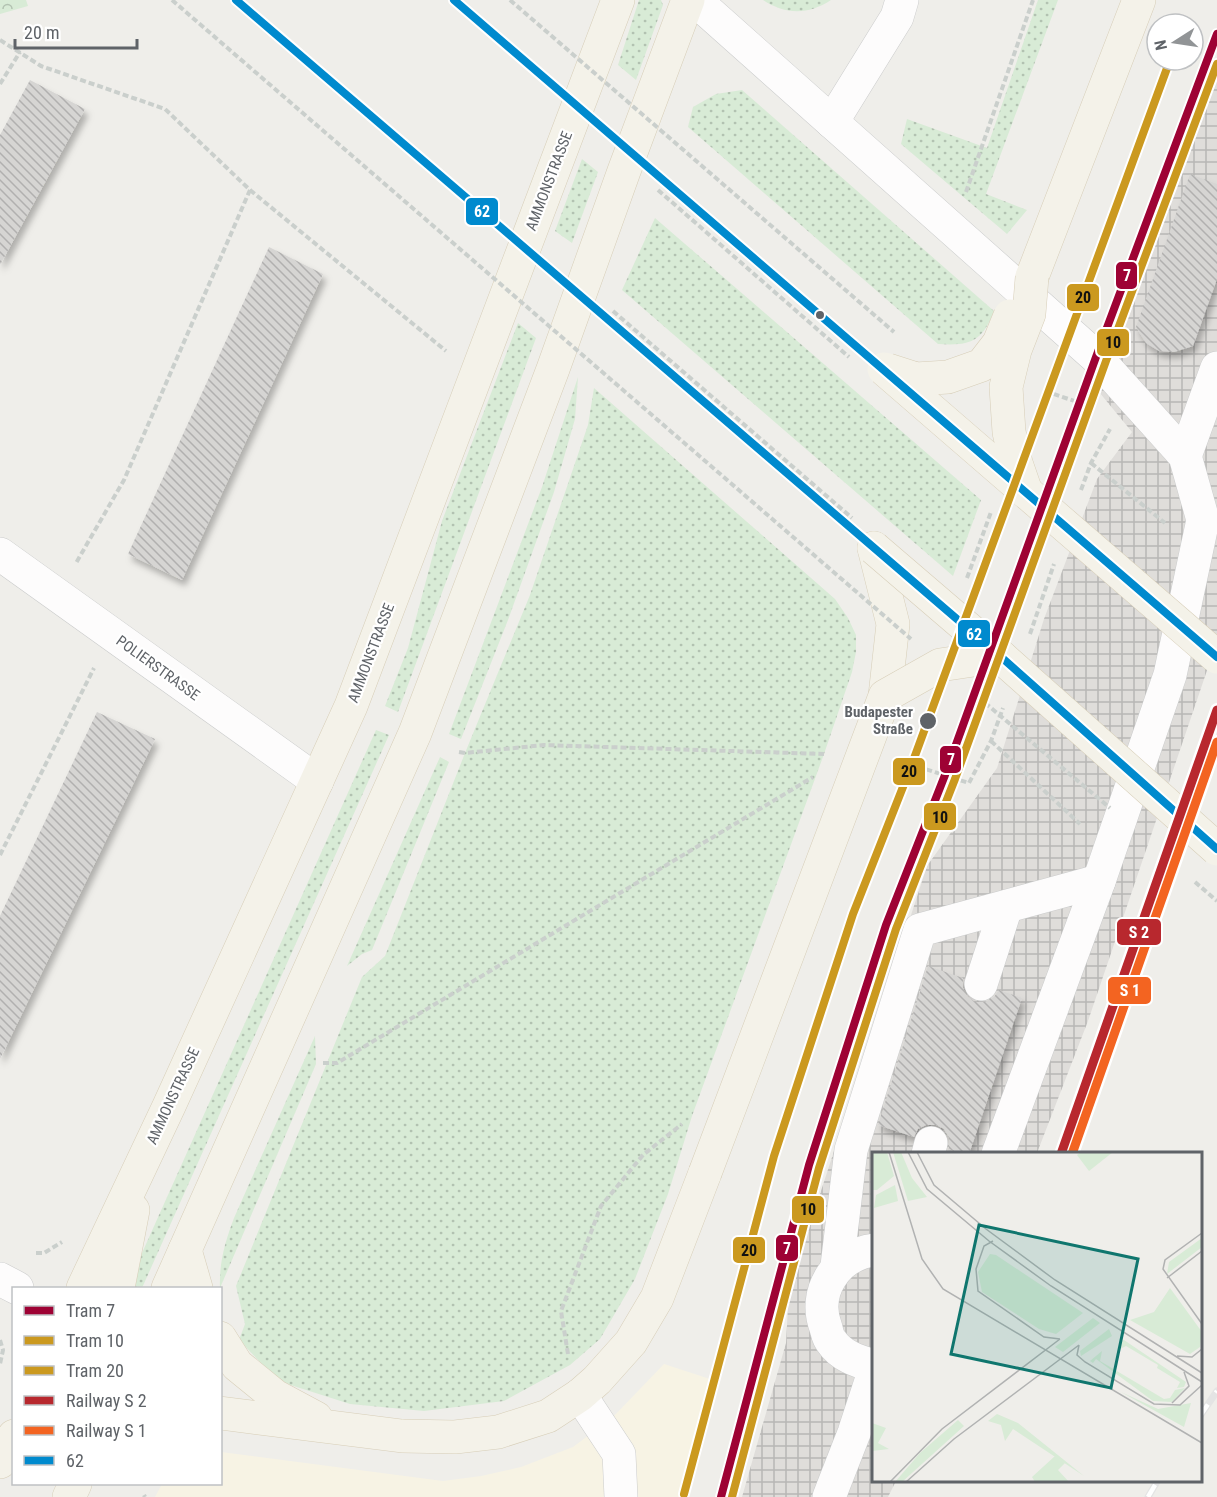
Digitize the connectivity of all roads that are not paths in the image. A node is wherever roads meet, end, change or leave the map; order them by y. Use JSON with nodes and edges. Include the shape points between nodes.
{"nodes":[{"id":1,"x":618,"y":0,"type":"edge"},
{"id":2,"x":688,"y":0,"type":"edge"},
{"id":3,"x":695,"y":0,"type":"edge"},
{"id":4,"x":902,"y":0,"type":"edge"},
{"id":5,"x":1139,"y":0,"type":"edge"},
{"id":6,"x":832,"y":122,"type":"junction"},
{"id":7,"x":1032,"y":278,"type":"junction"},
{"id":8,"x":1217,"y":368,"type":"edge"},
{"id":9,"x":1185,"y":456,"type":"junction"},
{"id":10,"x":1026,"y":492,"type":"junction"},
{"id":11,"x":0,"y":554,"type":"edge"},
{"id":12,"x":1013,"y":648,"type":"junction"},
{"id":13,"x":1217,"y":657,"type":"edge"},
{"id":14,"x":885,"y":696,"type":"junction"},
{"id":15,"x":317,"y":781,"type":"junction"},
{"id":16,"x":1217,"y":849,"type":"edge"},
{"id":17,"x":1100,"y":881,"type":"junction"},
{"id":18,"x":1006,"y":907,"type":"junction"},
{"id":19,"x":981,"y":984,"type":"dead end"},
{"id":20,"x":999,"y":1152,"type":"edge"},
{"id":21,"x":142,"y":1164,"type":"junction"},
{"id":22,"x":185,"y":1250,"type":"junction"},
{"id":23,"x":872,"y":1250,"type":"edge"},
{"id":24,"x":837,"y":1266,"type":"junction"},
{"id":25,"x":0,"y":1279,"type":"edge"},
{"id":26,"x":15,"y":1287,"type":"edge"},
{"id":27,"x":83,"y":1287,"type":"edge"},
{"id":28,"x":118,"y":1287,"type":"edge"},
{"id":29,"x":168,"y":1287,"type":"edge"},
{"id":30,"x":196,"y":1287,"type":"edge"},
{"id":31,"x":222,"y":1341,"type":"edge"},
{"id":32,"x":872,"y":1366,"type":"edge"},
{"id":33,"x":872,"y":1375,"type":"edge"},
{"id":34,"x":580,"y":1395,"type":"junction"},
{"id":35,"x":222,"y":1413,"type":"edge"},
{"id":36,"x":333,"y":1427,"type":"junction"},
{"id":37,"x":12,"y":1440,"type":"edge"},
{"id":38,"x":0,"y":1462,"type":"edge"},
{"id":39,"x":621,"y":1497,"type":"edge"},
{"id":40,"x":829,"y":1497,"type":"edge"}],
"edges":[{"from":1,"to":15,"type":"main road","name":"AMMONSTRASSE","via":[[395,594]]},
{"from":2,"to":22,"type":"main road","via":[[415,733]]},
{"from":3,"to":6,"type":"street"},
{"from":4,"to":6,"type":"street","via":[[897,17]]},
{"from":5,"to":7,"type":"main road"},
{"from":6,"to":9,"type":"street","via":[[1096,357]]},
{"from":7,"to":10,"type":"main road","bridge":true,"via":[[1029,314],[1006,387],[1009,432]]},
{"from":7,"to":10,"type":"main road","bridge":true,"via":[[999,343],[982,365],[948,377],[916,380],[870,366]]},
{"from":8,"to":9,"type":"street"},
{"from":9,"to":17,"type":"street","via":[[1203,519],[1170,675]]},
{"from":10,"to":13,"type":"main road","bridge":true},
{"from":11,"to":15,"type":"street","name":"POLIERSTRASSE"},
{"from":12,"to":14,"type":"main road","bridge":true,"via":[[940,665]]},
{"from":12,"to":14,"type":"main road","bridge":true,"via":[[865,535],[893,624]]},
{"from":12,"to":16,"type":"main road","bridge":true},
{"from":14,"to":34,"type":"main road","bridge":true,"via":[[657,1298],[631,1342]]},
{"from":15,"to":21,"type":"main road","name":"AMMONSTRASSE"},
{"from":17,"to":18,"type":"street"},
{"from":17,"to":20,"type":"street"},
{"from":18,"to":19,"type":"street"},
{"from":18,"to":24,"type":"street","via":[[920,930],[851,1150]]},
{"from":21,"to":27,"type":"main road","name":"AMMONSTRASSE"},
{"from":21,"to":28,"type":"main road"},
{"from":22,"to":29,"type":"main road"},
{"from":22,"to":30,"type":"main road"},
{"from":23,"to":24,"type":"street","via":[[860,1252]]},
{"from":24,"to":32,"type":"street","via":[[824,1289],[821,1316],[831,1341],[850,1359]]},
{"from":25,"to":26,"type":"street"},
{"from":31,"to":36,"type":"main road","via":[[237,1365],[275,1396]]},
{"from":33,"to":40,"type":"street"},
{"from":34,"to":36,"type":"main road","via":[[548,1416],[498,1432],[455,1437],[402,1436]]},
{"from":34,"to":39,"type":"street","via":[[619,1454]]},
{"from":35,"to":36,"type":"main road"},
{"from":37,"to":38,"type":"main road"}]}
